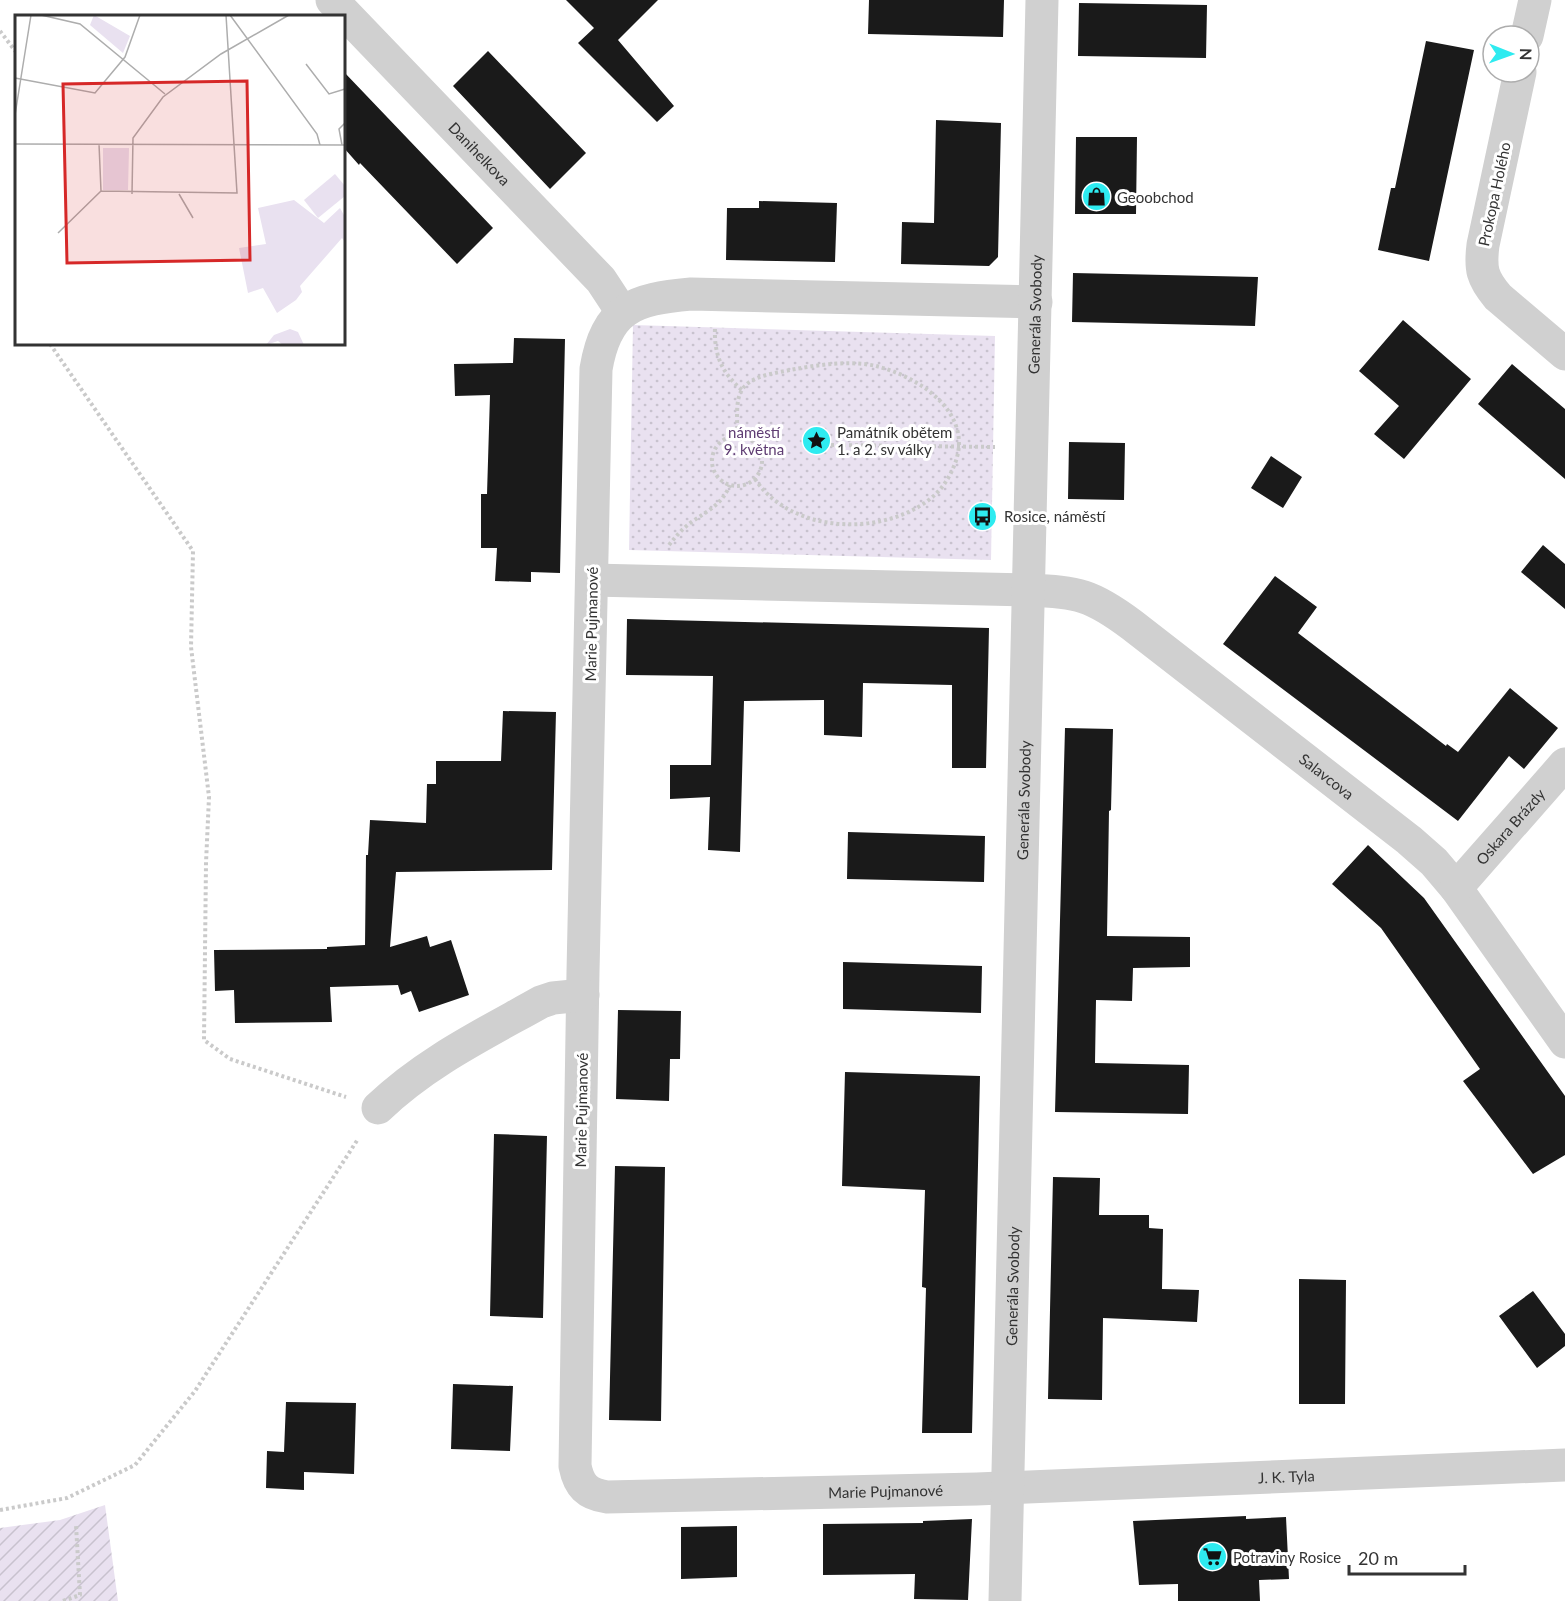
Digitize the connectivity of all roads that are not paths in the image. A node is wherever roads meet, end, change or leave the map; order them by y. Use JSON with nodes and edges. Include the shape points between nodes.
{"nodes":[{"id":1,"x":332,"y":0,"type":"edge"},
{"id":2,"x":1042,"y":0,"type":"edge"},
{"id":3,"x":1535,"y":0,"type":"edge"},
{"id":4,"x":1530,"y":24,"type":"edge"},
{"id":5,"x":1517,"y":84,"type":"edge"},
{"id":6,"x":1036,"y":302,"type":"junction"},
{"id":7,"x":622,"y":312,"type":"junction"},
{"id":8,"x":1565,"y":354,"type":"edge"},
{"id":9,"x":592,"y":580,"type":"junction"},
{"id":10,"x":1029,"y":590,"type":"junction"},
{"id":11,"x":1565,"y":764,"type":"edge"},
{"id":12,"x":1456,"y":888,"type":"junction"},
{"id":13,"x":583,"y":995,"type":"junction"},
{"id":14,"x":1565,"y":1042,"type":"edge"},
{"id":15,"x":378,"y":1108,"type":"road end"},
{"id":16,"x":1565,"y":1465,"type":"edge"},
{"id":17,"x":1007,"y":1488,"type":"junction"},
{"id":18,"x":1005,"y":1601,"type":"edge"}],
"edges":[{"from":1,"to":7,"type":"street","name":"Danihelkova","via":[[601,280]]},
{"from":2,"to":6,"type":"street","name":"Generála Svobody"},
{"from":3,"to":4,"type":"street"},
{"from":5,"to":8,"type":"street","name":"Prokopa Holého","via":[[1483,245],[1482,274],[1498,297]]},
{"from":6,"to":7,"type":"street","via":[[663,296]]},
{"from":6,"to":10,"type":"street","name":"Generála Svobody"},
{"from":7,"to":9,"type":"street","name":"Marie Pujmanové","via":[[605,336],[596,369]]},
{"from":9,"to":10,"type":"street"},
{"from":9,"to":13,"type":"street","name":"Marie Pujmanové"},
{"from":10,"to":12,"type":"street","name":"Salavcova","via":[[1080,594],[1112,610],[1409,840]]},
{"from":10,"to":17,"type":"street","name":"Generála Svobody"},
{"from":11,"to":12,"type":"street","name":"Oskara Brázdy"},
{"from":12,"to":14,"type":"street","name":"Salavcova"},
{"from":13,"to":15,"type":"street","via":[[553,998],[531,1008],[424,1069]]},
{"from":13,"to":17,"type":"street","name":"Marie Pujmanové","via":[[575,1466],[581,1485],[589,1493],[607,1497]]},
{"from":16,"to":17,"type":"street","name":"J. K. Tyla"},
{"from":17,"to":18,"type":"street","name":"Generála Svobody"}]}
